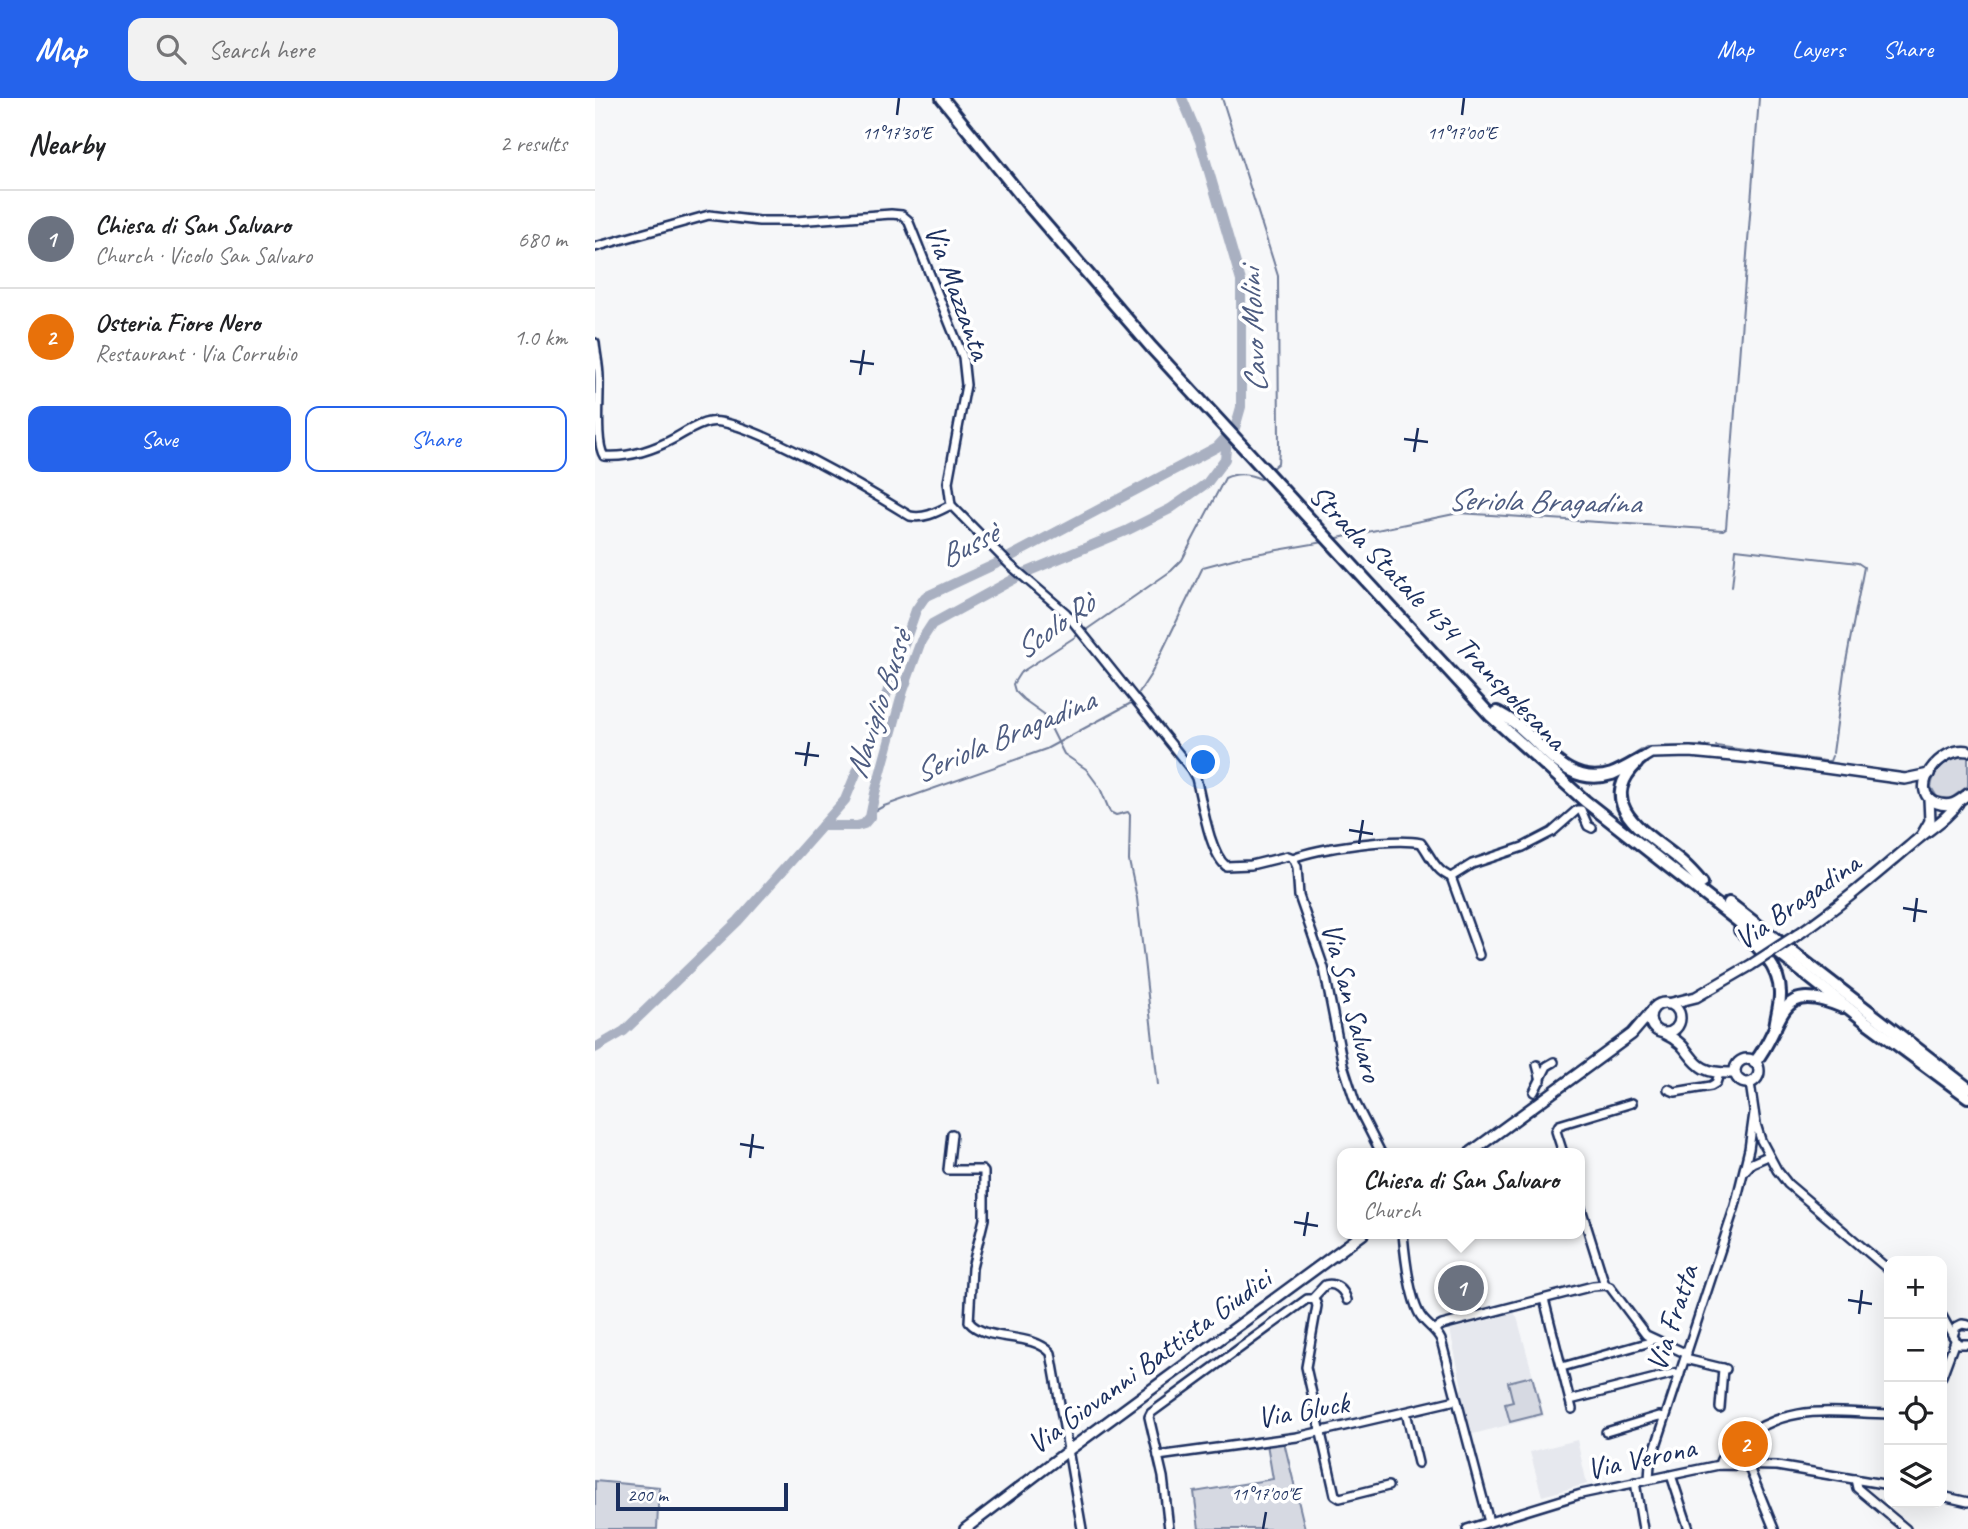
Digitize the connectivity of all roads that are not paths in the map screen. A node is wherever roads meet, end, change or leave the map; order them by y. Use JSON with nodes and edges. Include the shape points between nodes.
{"nodes":[{"id":1,"x":942,"y":98,"type":"edge"},
{"id":2,"x":951,"y":98,"type":"edge"},
{"id":3,"x":595,"y":247,"type":"edge"},
{"id":4,"x":595,"y":343,"type":"edge"},
{"id":5,"x":1209,"y":406,"type":"junction"},
{"id":6,"x":951,"y":505,"type":"junction"},
{"id":7,"x":1351,"y":560,"type":"junction"},
{"id":8,"x":1497,"y":712,"type":"junction"},
{"id":9,"x":1967,"y":750,"type":"edge"},
{"id":10,"x":1641,"y":759,"type":"junction"},
{"id":11,"x":1929,"y":774,"type":"junction"},
{"id":12,"x":1905,"y":779,"type":"junction"},
{"id":13,"x":1968,"y":794,"type":"edge"},
{"id":14,"x":1927,"y":795,"type":"junction"},
{"id":15,"x":1958,"y":803,"type":"junction"},
{"id":16,"x":1592,"y":828,"type":"dead end"},
{"id":17,"x":1921,"y":836,"type":"junction"},
{"id":18,"x":1293,"y":858,"type":"junction"},
{"id":19,"x":1681,"y":876,"type":"junction"},
{"id":20,"x":1451,"y":877,"type":"junction"},
{"id":21,"x":1702,"y":883,"type":"junction"},
{"id":22,"x":1479,"y":955,"type":"dead end"},
{"id":23,"x":1696,"y":998,"type":"junction"},
{"id":24,"x":1668,"y":1004,"type":"junction"},
{"id":25,"x":1650,"y":1013,"type":"junction"},
{"id":26,"x":1679,"y":1021,"type":"junction"},
{"id":27,"x":1865,"y":1021,"type":"junction"},
{"id":28,"x":1775,"y":1028,"type":"junction"},
{"id":29,"x":1663,"y":1033,"type":"junction"},
{"id":30,"x":1632,"y":1034,"type":"junction"},
{"id":31,"x":1682,"y":1045,"type":"junction"},
{"id":32,"x":1554,"y":1062,"type":"dead end"},
{"id":33,"x":1755,"y":1062,"type":"junction"},
{"id":34,"x":1537,"y":1065,"type":"dead end"},
{"id":35,"x":1735,"y":1073,"type":"junction"},
{"id":36,"x":1719,"y":1074,"type":"junction"},
{"id":37,"x":1541,"y":1080,"type":"junction"},
{"id":38,"x":1750,"y":1083,"type":"junction"},
{"id":39,"x":1968,"y":1088,"type":"edge"},
{"id":40,"x":1668,"y":1089,"type":"dead end"},
{"id":41,"x":1534,"y":1092,"type":"dead end"},
{"id":42,"x":1968,"y":1097,"type":"edge"},
{"id":43,"x":1632,"y":1103,"type":"dead end"},
{"id":44,"x":1754,"y":1113,"type":"junction"},
{"id":45,"x":952,"y":1134,"type":"dead end"},
{"id":46,"x":1378,"y":1148,"type":"edge"},
{"id":47,"x":1477,"y":1148,"type":"edge"},
{"id":48,"x":1561,"y":1148,"type":"edge"},
{"id":49,"x":1749,"y":1149,"type":"junction"},
{"id":50,"x":1768,"y":1156,"type":"junction"},
{"id":51,"x":1757,"y":1160,"type":"junction"},
{"id":52,"x":1744,"y":1173,"type":"junction"},
{"id":53,"x":1585,"y":1221,"type":"edge"},
{"id":54,"x":1356,"y":1239,"type":"edge"},
{"id":55,"x":1404,"y":1239,"type":"edge"},
{"id":56,"x":1884,"y":1266,"type":"edge"},
{"id":57,"x":1605,"y":1285,"type":"junction"},
{"id":58,"x":1312,"y":1299,"type":"junction"},
{"id":59,"x":1544,"y":1299,"type":"junction"},
{"id":60,"x":1347,"y":1300,"type":"dead end"},
{"id":61,"x":1947,"y":1317,"type":"edge"},
{"id":62,"x":1944,"y":1319,"type":"edge"},
{"id":63,"x":1965,"y":1324,"type":"edge"},
{"id":64,"x":1435,"y":1329,"type":"junction"},
{"id":65,"x":1653,"y":1339,"type":"junction"},
{"id":66,"x":1958,"y":1343,"type":"edge"},
{"id":67,"x":1686,"y":1357,"type":"junction"},
{"id":68,"x":1947,"y":1366,"type":"edge"},
{"id":69,"x":1562,"y":1367,"type":"junction"},
{"id":70,"x":1680,"y":1374,"type":"junction"},
{"id":71,"x":1456,"y":1400,"type":"junction"},
{"id":72,"x":1570,"y":1400,"type":"junction"},
{"id":73,"x":1720,"y":1408,"type":"dead end"},
{"id":74,"x":1572,"y":1409,"type":"dead end"},
{"id":75,"x":1406,"y":1412,"type":"junction"},
{"id":76,"x":1884,"y":1414,"type":"edge"},
{"id":77,"x":1665,"y":1417,"type":"junction"},
{"id":78,"x":1321,"y":1432,"type":"junction"},
{"id":79,"x":1606,"y":1432,"type":"dead end"},
{"id":80,"x":1069,"y":1450,"type":"junction"},
{"id":81,"x":1158,"y":1456,"type":"junction"},
{"id":82,"x":1417,"y":1463,"type":"dead end"},
{"id":83,"x":1750,"y":1464,"type":"junction"},
{"id":84,"x":1719,"y":1465,"type":"junction"},
{"id":85,"x":1671,"y":1475,"type":"junction"},
{"id":86,"x":1649,"y":1479,"type":"junction"},
{"id":87,"x":1855,"y":1479,"type":"junction"},
{"id":88,"x":1635,"y":1482,"type":"junction"},
{"id":89,"x":1884,"y":1484,"type":"edge"},
{"id":90,"x":1388,"y":1486,"type":"dead end"},
{"id":91,"x":1947,"y":1496,"type":"edge"},
{"id":92,"x":1968,"y":1499,"type":"edge"},
{"id":93,"x":1489,"y":1522,"type":"junction"},
{"id":94,"x":965,"y":1529,"type":"edge"},
{"id":95,"x":1082,"y":1529,"type":"edge"},
{"id":96,"x":1169,"y":1529,"type":"edge"},
{"id":97,"x":1467,"y":1529,"type":"edge"},
{"id":98,"x":1643,"y":1529,"type":"edge"},
{"id":99,"x":1689,"y":1529,"type":"edge"},
{"id":100,"x":1774,"y":1529,"type":"edge"},
{"id":101,"x":1906,"y":1529,"type":"edge"}],
"edges":[{"from":1,"to":5,"type":"highway","name":"Strada Statale 434 Transpolesana","via":[[1098,288]]},
{"from":2,"to":5,"type":"highway","name":"Strada Statale 434 Transpolesana"},
{"from":3,"to":6,"type":"street","name":"Via Mazzanta","via":[[709,215],[784,221],[902,215],[908,220],[965,363],[966,385],[948,482]]},
{"from":4,"to":6,"type":"street","via":[[598,436],[604,456],[657,448],[701,424],[720,422],[803,455],[910,516],[931,515]]},
{"from":5,"to":7,"type":"highway","name":"Strada Statale 434 Transpolesana"},
{"from":6,"to":18,"type":"street","via":[[1066,613],[1196,778],[1220,861],[1236,867]]},
{"from":7,"to":8,"type":"highway","name":"Strada Statale 434 Transpolesana"},
{"from":7,"to":19,"type":"highway","name":"Strada Statale 434 Transpolesana","via":[[1474,698],[1526,749]]},
{"from":8,"to":10,"type":"highway","via":[[1575,774],[1599,777]]},
{"from":8,"to":21,"type":"highway","name":"Strada Statale 434 Transpolesana","via":[[1580,788]]},
{"from":9,"to":11,"type":"main road","via":[[1945,756]]},
{"from":10,"to":12,"type":"main road","via":[[1665,751],[1703,753]]},
{"from":10,"to":21,"type":"highway","via":[[1623,783],[1626,813]]},
{"from":11,"to":12,"type":"main road"},
{"from":11,"to":14,"type":"main road"},
{"from":12,"to":14,"type":"main road"},
{"from":13,"to":15,"type":"main road","name":"Via Bragadina"},
{"from":14,"to":15,"type":"main road","via":[[1943,805]]},
{"from":14,"to":17,"type":"main road","via":[[1930,821]]},
{"from":15,"to":17,"type":"main road","name":"Via Bragadina"},
{"from":16,"to":20,"type":"street","via":[[1577,810],[1543,837],[1472,864]]},
{"from":17,"to":23,"type":"main road","name":"Via Bragadina","bridge":true,"via":[[1855,894]]},
{"from":18,"to":20,"type":"street","via":[[1384,841],[1412,841],[1421,843],[1436,866]]},
{"from":18,"to":46,"type":"street","name":"Via San Salvaro","via":[[1299,896],[1324,968],[1343,1065]]},
{"from":19,"to":27,"type":"highway","name":"Strada Statale 434 Transpolesana"},
{"from":19,"to":28,"type":"highway","via":[[1747,936],[1774,969],[1781,993]]},
{"from":20,"to":22,"type":"street"},
{"from":21,"to":39,"type":"highway","name":"Strada Statale 434 Transpolesana"},
{"from":23,"to":24,"type":"main road","name":"Via Bragadina"},
{"from":23,"to":26,"type":"main road","name":"Via Bragadina"},
{"from":24,"to":25,"type":"main road","via":[[1657,1005]]},
{"from":24,"to":26,"type":"main road","via":[[1677,1009]]},
{"from":25,"to":29,"type":"main road","via":[[1652,1027]]},
{"from":25,"to":30,"type":"main road"},
{"from":26,"to":29,"type":"main road","via":[[1673,1031]]},
{"from":26,"to":31,"type":"main road"},
{"from":27,"to":28,"type":"highway","via":[[1832,1003],[1802,999],[1786,1007]]},
{"from":27,"to":42,"type":"highway","name":"Strada Statale 434 Transpolesana"},
{"from":28,"to":33,"type":"highway"},
{"from":29,"to":30,"type":"main road"},
{"from":29,"to":31,"type":"main road"},
{"from":30,"to":47,"type":"main road"},
{"from":31,"to":36,"type":"main road","via":[[1695,1063]]},
{"from":32,"to":37,"type":"street"},
{"from":33,"to":35,"type":"main road","via":[[1742,1060]]},
{"from":33,"to":38,"type":"main road","via":[[1759,1075]]},
{"from":34,"to":37,"type":"street"},
{"from":35,"to":36,"type":"main road"},
{"from":35,"to":38,"type":"main road"},
{"from":36,"to":40,"type":"street","via":[[1711,1086]]},
{"from":37,"to":41,"type":"street"},
{"from":38,"to":44,"type":"street"},
{"from":43,"to":48,"type":"street","via":[[1559,1125],[1556,1131]]},
{"from":44,"to":49,"type":"street","name":"Via Fratta"},
{"from":44,"to":50,"type":"street"},
{"from":45,"to":80,"type":"street","via":[[948,1170],[984,1172],[984,1219],[972,1268],[969,1322],[981,1331],[1039,1344],[1051,1353]]},
{"from":49,"to":51,"type":"street"},
{"from":49,"to":52,"type":"street","name":"Via Fratta"},
{"from":50,"to":51,"type":"street","name":"Via Fratta"},
{"from":50,"to":56,"type":"street","via":[[1788,1184]]},
{"from":51,"to":52,"type":"street","name":"Via Fratta"},
{"from":52,"to":67,"type":"street","name":"Via Fratta"},
{"from":53,"to":57,"type":"street"},
{"from":54,"to":80,"type":"main road","name":"Via Giovanni Battista Giudici"},
{"from":55,"to":64,"type":"street","via":[[1415,1303]]},
{"from":57,"to":59,"type":"street"},
{"from":57,"to":65,"type":"street"},
{"from":58,"to":60,"type":"street","via":[[1329,1284],[1337,1286]]},
{"from":58,"to":78,"type":"street","via":[[1317,1306],[1306,1367]]},
{"from":58,"to":81,"type":"street","via":[[1151,1413]]},
{"from":59,"to":64,"type":"street"},
{"from":59,"to":69,"type":"street"},
{"from":61,"to":63,"type":"street"},
{"from":62,"to":66,"type":"street"},
{"from":63,"to":66,"type":"street","via":[[1956,1327]]},
{"from":64,"to":71,"type":"street"},
{"from":65,"to":67,"type":"street"},
{"from":65,"to":69,"type":"street"},
{"from":66,"to":68,"type":"street"},
{"from":67,"to":70,"type":"street","name":"Via Fratta"},
{"from":67,"to":73,"type":"street","via":[[1725,1368]]},
{"from":69,"to":72,"type":"street"},
{"from":70,"to":72,"type":"street"},
{"from":70,"to":77,"type":"street","name":"Via Fratta"},
{"from":71,"to":75,"type":"street","name":"Via Gluck"},
{"from":71,"to":93,"type":"street"},
{"from":72,"to":74,"type":"street"},
{"from":75,"to":78,"type":"street","name":"Via Gluck"},
{"from":75,"to":82,"type":"street"},
{"from":76,"to":84,"type":"street","via":[[1784,1416],[1743,1438]]},
{"from":77,"to":79,"type":"street"},
{"from":77,"to":86,"type":"street","name":"Via Fratta"},
{"from":78,"to":81,"type":"street","name":"Via Gluck"},
{"from":78,"to":90,"type":"street","via":[[1337,1497]]},
{"from":80,"to":94,"type":"main road","name":"Via Giovanni Battista Giudici"},
{"from":80,"to":95,"type":"street"},
{"from":81,"to":96,"type":"street"},
{"from":83,"to":84,"type":"street","name":"Via Verona"},
{"from":83,"to":87,"type":"street","name":"Via Verona"},
{"from":83,"to":100,"type":"street"},
{"from":84,"to":85,"type":"street","name":"Via Verona"},
{"from":85,"to":86,"type":"street","name":"Via Verona"},
{"from":85,"to":99,"type":"street"},
{"from":86,"to":88,"type":"street","name":"Via Verona"},
{"from":87,"to":89,"type":"street","name":"Via Verona"},
{"from":87,"to":101,"type":"street","via":[[1857,1488]]},
{"from":88,"to":93,"type":"street","name":"Via Verona"},
{"from":88,"to":98,"type":"street"},
{"from":91,"to":92,"type":"street"},
{"from":93,"to":97,"type":"street","name":"Via Verona"}]}
